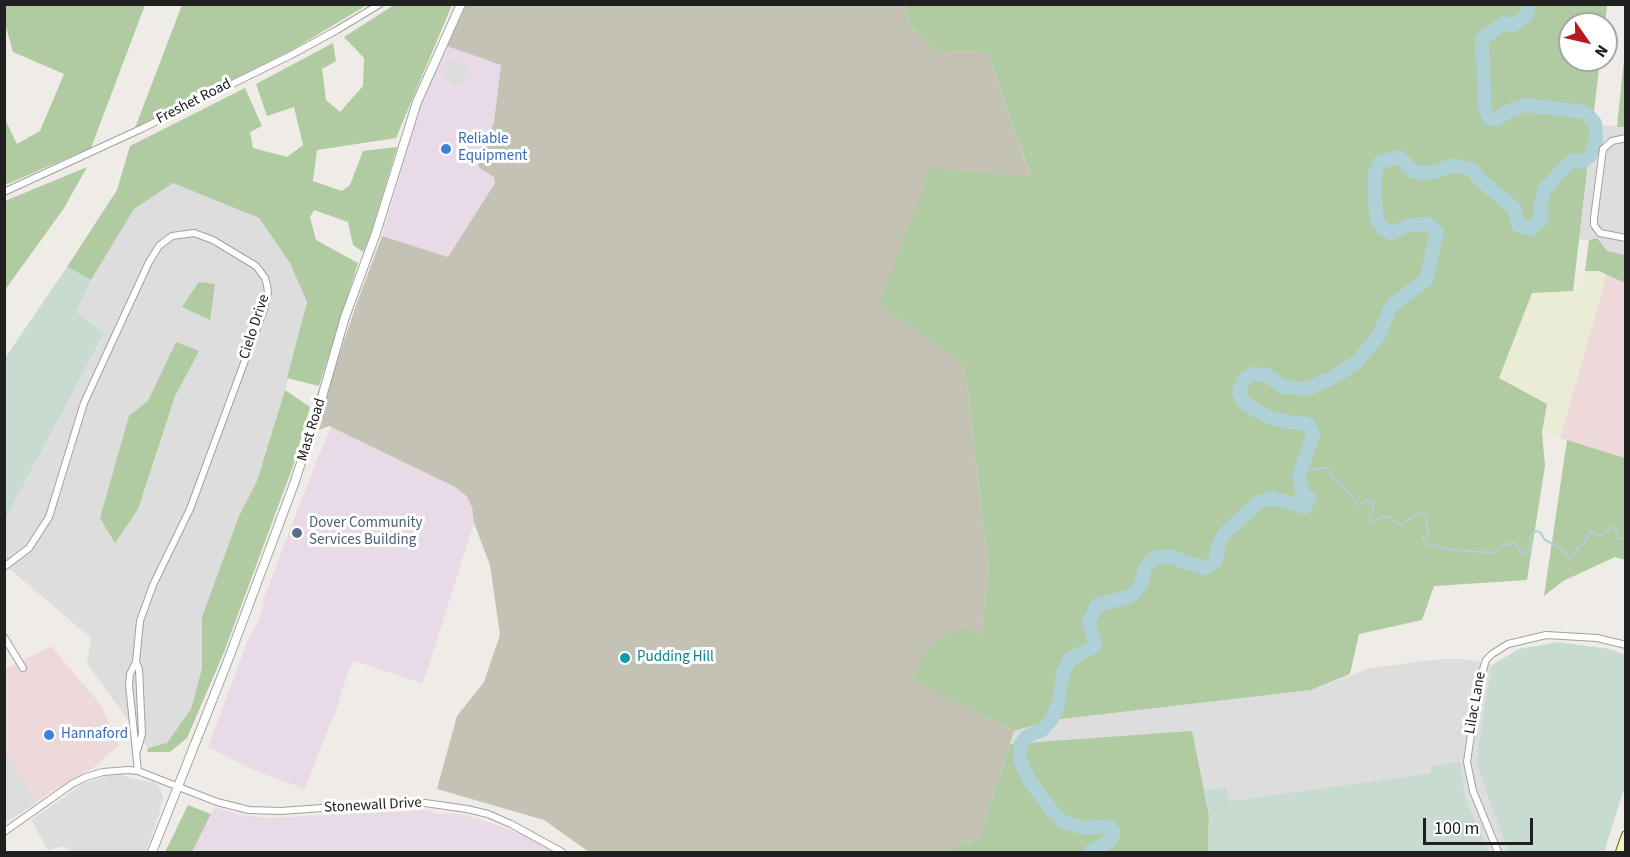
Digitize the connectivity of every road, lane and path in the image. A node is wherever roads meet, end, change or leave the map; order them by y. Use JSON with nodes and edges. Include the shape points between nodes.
{"nodes":[{"id":1,"x":380,"y":4,"type":"edge"},
{"id":2,"x":460,"y":4,"type":"edge"},
{"id":3,"x":1626,"y":138,"type":"edge"},
{"id":4,"x":4,"y":192,"type":"edge"},
{"id":5,"x":1626,"y":238,"type":"edge"},
{"id":6,"x":4,"y":567,"type":"edge"},
{"id":7,"x":4,"y":637,"type":"edge"},
{"id":8,"x":1626,"y":645,"type":"edge"},
{"id":9,"x":23,"y":668,"type":"dead end"},
{"id":10,"x":138,"y":771,"type":"junction"},
{"id":11,"x":177,"y":787,"type":"junction"},
{"id":12,"x":4,"y":832,"type":"edge"},
{"id":13,"x":1626,"y":835,"type":"edge"},
{"id":14,"x":152,"y":852,"type":"edge"},
{"id":15,"x":562,"y":852,"type":"edge"},
{"id":16,"x":1498,"y":852,"type":"edge"},
{"id":17,"x":1620,"y":852,"type":"edge"}],
"edges":[{"from":1,"to":4,"type":"street","name":"Freshet Road","via":[[291,55]]},
{"from":2,"to":11,"type":"street","name":"Mast Road","via":[[417,102],[294,484]]},
{"from":3,"to":5,"type":"street","via":[[1612,141],[1604,149],[1594,225],[1600,233]]},
{"from":6,"to":10,"type":"street","name":"Cielo Drive","via":[[29,548],[49,517],[84,403],[159,246],[172,237],[194,233],[256,266],[267,285],[264,309],[190,508],[144,609],[138,632],[136,662],[142,734],[137,751]]},
{"from":7,"to":9,"type":"street"},
{"from":8,"to":16,"type":"street","name":"Lilac Lane","via":[[1590,637],[1546,635],[1508,644],[1486,660],[1478,686],[1467,762],[1473,791]]},
{"from":10,"to":11,"type":"street","name":"Stonewall Drive"},
{"from":10,"to":12,"type":"street","via":[[103,772],[86,777]]},
{"from":11,"to":14,"type":"street","name":"Mast Road"},
{"from":11,"to":15,"type":"street","name":"Stonewall Drive","via":[[231,806],[265,811],[405,802],[447,805],[488,814]]},
{"from":13,"to":17,"type":"main road"}]}
